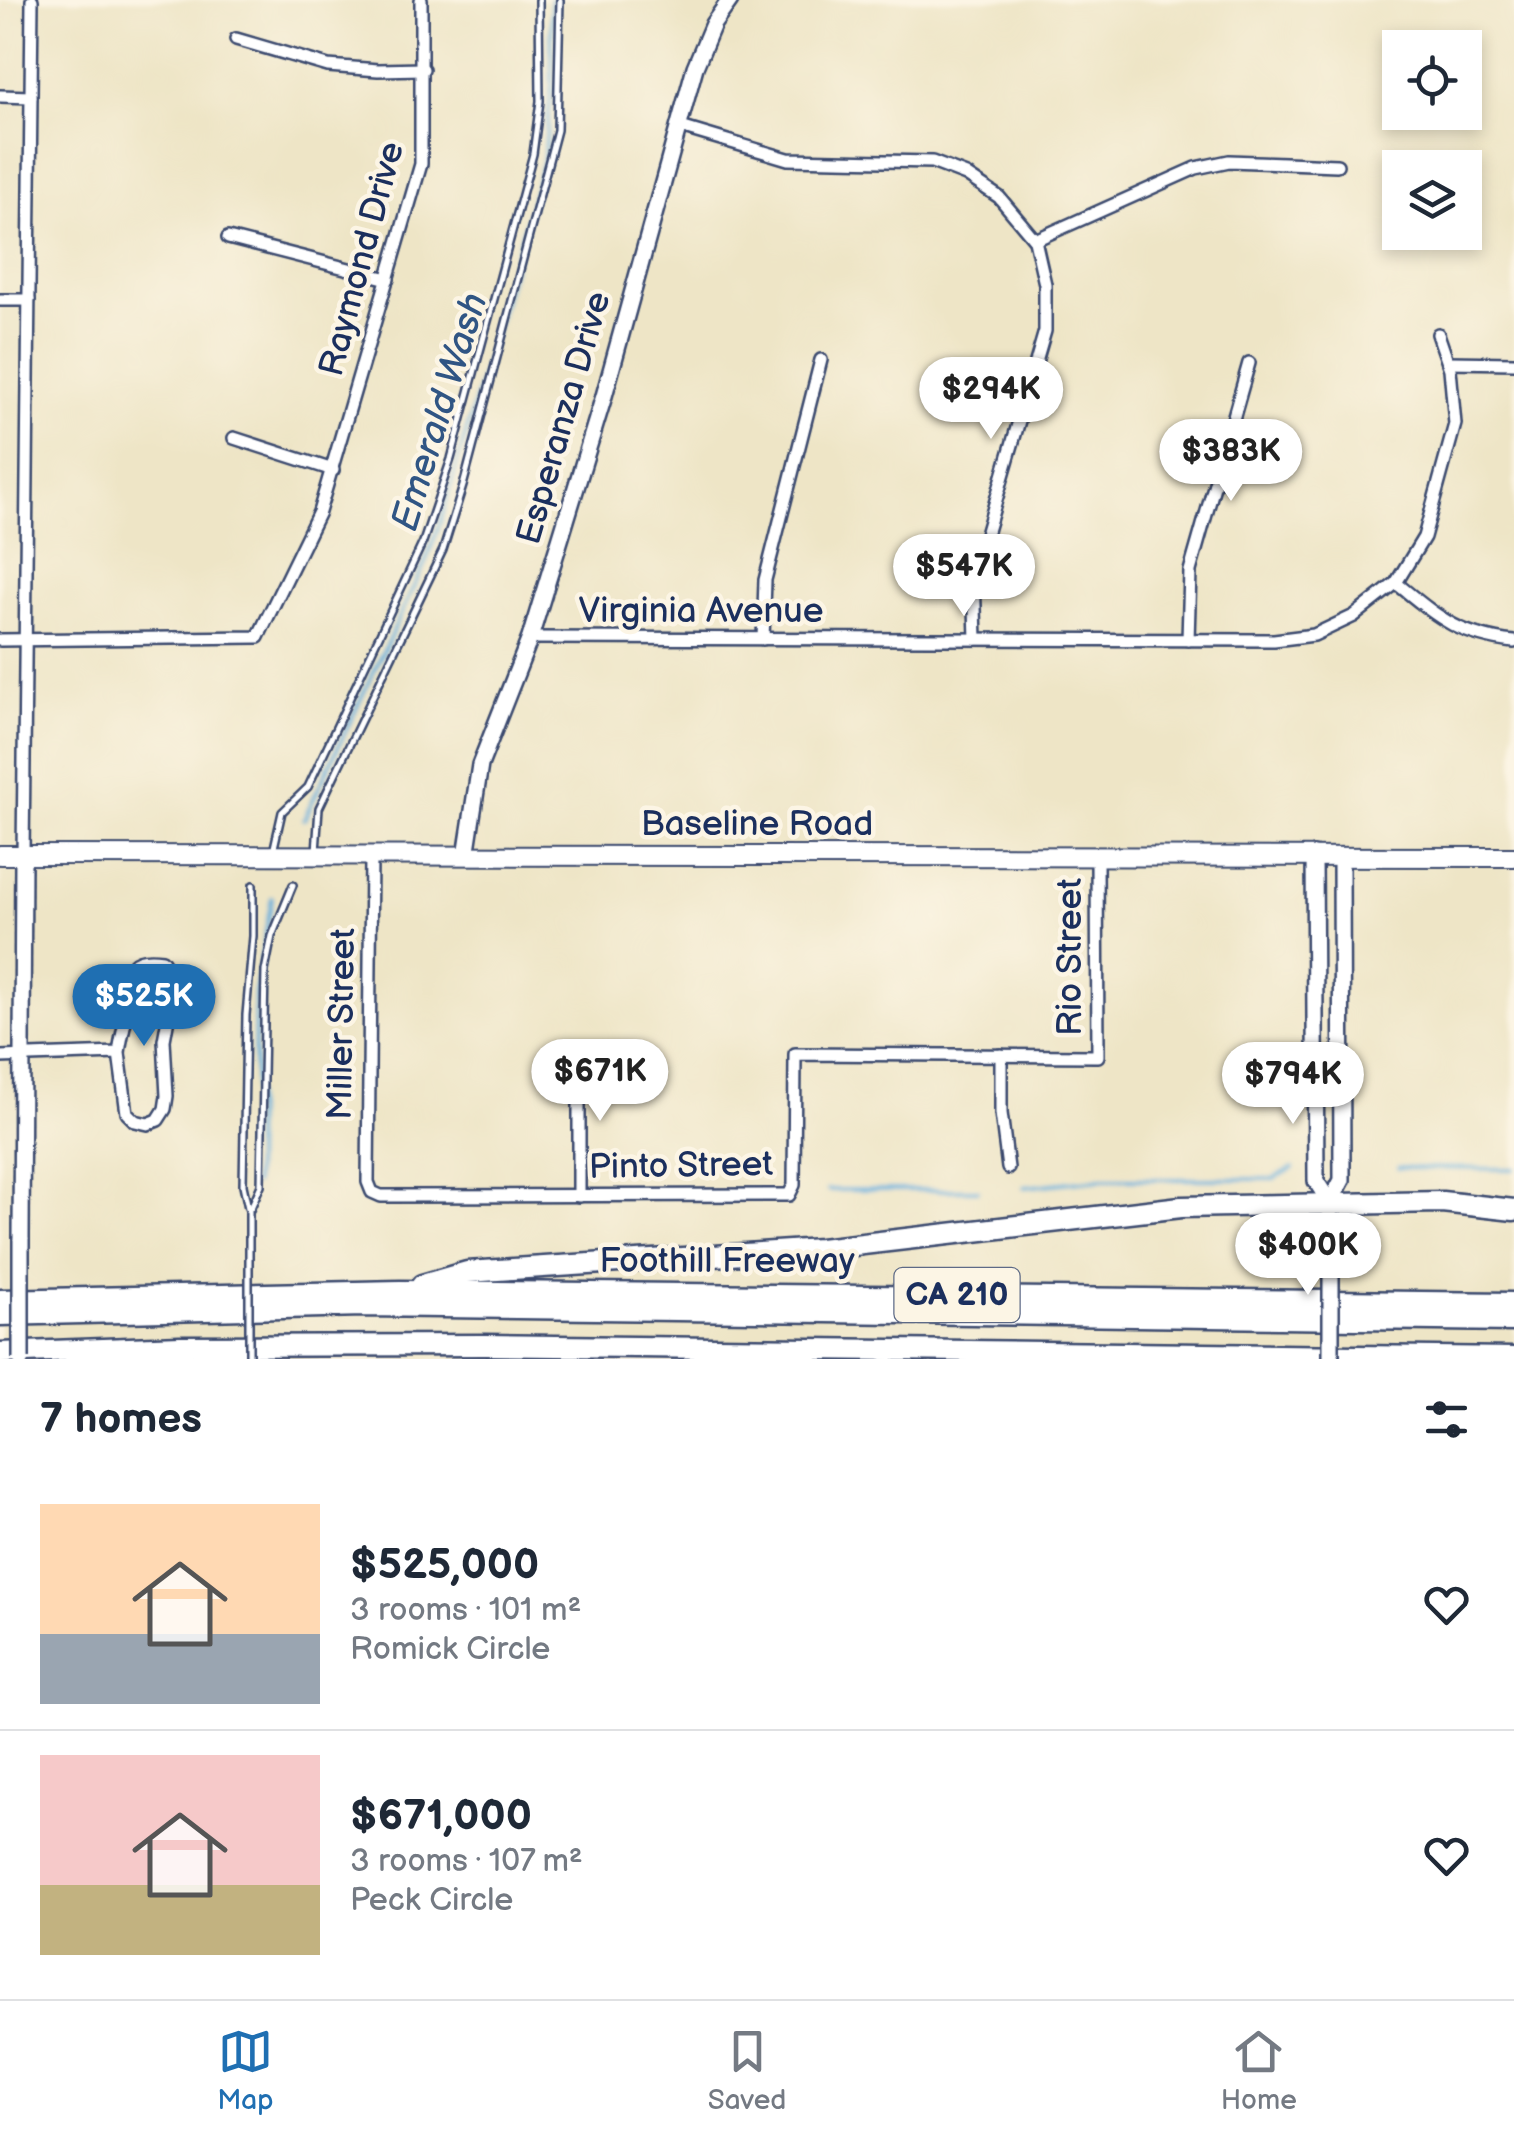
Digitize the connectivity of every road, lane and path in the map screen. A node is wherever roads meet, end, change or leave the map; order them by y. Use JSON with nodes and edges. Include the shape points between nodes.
{"nodes":[{"id":1,"x":32,"y":0,"type":"edge"},
{"id":2,"x":422,"y":0,"type":"edge"},
{"id":3,"x":539,"y":0,"type":"edge"},
{"id":4,"x":560,"y":0,"type":"edge"},
{"id":5,"x":730,"y":0,"type":"edge"},
{"id":6,"x":236,"y":39,"type":"dead end"},
{"id":7,"x":423,"y":69,"type":"junction"},
{"id":8,"x":0,"y":96,"type":"edge"},
{"id":9,"x":31,"y":97,"type":"junction"},
{"id":10,"x":677,"y":126,"type":"junction"},
{"id":11,"x":1337,"y":165,"type":"dead end"},
{"id":12,"x":228,"y":238,"type":"dead end"},
{"id":13,"x":1034,"y":240,"type":"junction"},
{"id":14,"x":388,"y":279,"type":"junction"},
{"id":15,"x":0,"y":300,"type":"edge"},
{"id":16,"x":30,"y":300,"type":"junction"},
{"id":17,"x":1438,"y":334,"type":"dead end"},
{"id":18,"x":821,"y":360,"type":"dead end"},
{"id":19,"x":1448,"y":362,"type":"junction"},
{"id":20,"x":1249,"y":363,"type":"dead end"},
{"id":21,"x":1514,"y":363,"type":"edge"},
{"id":22,"x":234,"y":438,"type":"dead end"},
{"id":23,"x":333,"y":470,"type":"junction"},
{"id":24,"x":1396,"y":583,"type":"junction"},
{"id":25,"x":530,"y":638,"type":"junction"},
{"id":26,"x":764,"y":639,"type":"junction"},
{"id":27,"x":0,"y":640,"type":"edge"},
{"id":28,"x":26,"y":640,"type":"junction"},
{"id":29,"x":976,"y":640,"type":"junction"},
{"id":30,"x":1188,"y":640,"type":"junction"},
{"id":31,"x":1514,"y":642,"type":"edge"},
{"id":32,"x":0,"y":855,"type":"edge"},
{"id":33,"x":24,"y":855,"type":"junction"},
{"id":34,"x":273,"y":855,"type":"junction"},
{"id":35,"x":316,"y":855,"type":"junction"},
{"id":36,"x":371,"y":855,"type":"junction"},
{"id":37,"x":1314,"y":855,"type":"junction"},
{"id":38,"x":466,"y":856,"type":"junction"},
{"id":39,"x":1341,"y":856,"type":"junction"},
{"id":40,"x":1514,"y":857,"type":"edge"},
{"id":41,"x":1097,"y":858,"type":"junction"},
{"id":42,"x":253,"y":886,"type":"dead end"},
{"id":43,"x":293,"y":886,"type":"dead end"},
{"id":44,"x":119,"y":1052,"type":"junction"},
{"id":45,"x":579,"y":1053,"type":"dead end"},
{"id":46,"x":1001,"y":1055,"type":"junction"},
{"id":47,"x":21,"y":1056,"type":"junction"},
{"id":48,"x":1098,"y":1056,"type":"joint"},
{"id":49,"x":0,"y":1057,"type":"edge"},
{"id":50,"x":1008,"y":1168,"type":"dead end"},
{"id":51,"x":372,"y":1192,"type":"joint"},
{"id":52,"x":579,"y":1196,"type":"junction"},
{"id":53,"x":1330,"y":1203,"type":"junction"},
{"id":54,"x":249,"y":1210,"type":"junction"},
{"id":55,"x":1514,"y":1210,"type":"edge"},
{"id":56,"x":400,"y":1291,"type":"junction"},
{"id":57,"x":0,"y":1300,"type":"edge"},
{"id":58,"x":1514,"y":1303,"type":"edge"},
{"id":59,"x":0,"y":1315,"type":"edge"},
{"id":60,"x":1514,"y":1321,"type":"edge"},
{"id":61,"x":0,"y":1353,"type":"edge"},
{"id":62,"x":1514,"y":1358,"type":"edge"},
{"id":63,"x":21,"y":1359,"type":"edge"},
{"id":64,"x":249,"y":1359,"type":"edge"},
{"id":65,"x":1331,"y":1359,"type":"edge"}],
"edges":[{"from":1,"to":9,"type":"street"},
{"from":2,"to":7,"type":"street","name":"Raymond Drive"},
{"from":3,"to":34,"type":"lane","via":[[533,154],[450,459],[423,542],[308,787],[282,812]]},
{"from":4,"to":35,"type":"lane","via":[[558,130],[462,486],[443,550],[319,808]]},
{"from":5,"to":10,"type":"main road","name":"Esperanza Drive","via":[[703,46]]},
{"from":6,"to":7,"type":"street","via":[[328,66]]},
{"from":7,"to":14,"type":"street","name":"Raymond Drive","via":[[422,164]]},
{"from":8,"to":9,"type":"street"},
{"from":9,"to":16,"type":"street"},
{"from":10,"to":13,"type":"street","via":[[788,159],[932,162],[999,197]]},
{"from":10,"to":25,"type":"main road","name":"Esperanza Drive"},
{"from":11,"to":13,"type":"street","via":[[1229,161],[1196,168]]},
{"from":12,"to":14,"type":"street"},
{"from":13,"to":29,"type":"street","via":[[1045,284],[1045,331],[974,576]]},
{"from":14,"to":23,"type":"street","name":"Raymond Drive"},
{"from":15,"to":16,"type":"street"},
{"from":16,"to":28,"type":"street"},
{"from":17,"to":19,"type":"street"},
{"from":18,"to":26,"type":"street","via":[[766,580]]},
{"from":19,"to":21,"type":"street"},
{"from":19,"to":24,"type":"street","via":[[1455,424],[1424,536]]},
{"from":20,"to":30,"type":"street","via":[[1190,571]]},
{"from":22,"to":23,"type":"street"},
{"from":23,"to":28,"type":"street","name":"Raymond Drive","via":[[258,637]]},
{"from":24,"to":30,"type":"street","name":"Virginia Avenue","via":[[1354,616],[1314,635]]},
{"from":24,"to":31,"type":"street","via":[[1445,623]]},
{"from":25,"to":26,"type":"street","name":"Virginia Avenue"},
{"from":25,"to":38,"type":"main road","name":"Esperanza Drive","via":[[480,764]]},
{"from":26,"to":29,"type":"street","name":"Virginia Avenue"},
{"from":27,"to":28,"type":"street"},
{"from":28,"to":33,"type":"street"},
{"from":29,"to":30,"type":"street","name":"Virginia Avenue"},
{"from":32,"to":33,"type":"main road","name":"Baseline Road"},
{"from":33,"to":34,"type":"main road","name":"Baseline Road"},
{"from":33,"to":47,"type":"main road"},
{"from":34,"to":35,"type":"main road","name":"Baseline Road"},
{"from":35,"to":36,"type":"main road","name":"Baseline Road"},
{"from":36,"to":38,"type":"main road","name":"Baseline Road"},
{"from":36,"to":51,"type":"street","name":"Miller Street"},
{"from":37,"to":39,"type":"main road","name":"Baseline Road"},
{"from":37,"to":41,"type":"main road","name":"Baseline Road"},
{"from":37,"to":53,"type":"main road","via":[[1316,1181]]},
{"from":38,"to":41,"type":"main road","name":"Baseline Road"},
{"from":39,"to":40,"type":"main road","name":"Baseline Road"},
{"from":39,"to":53,"type":"main road","via":[[1342,1180]]},
{"from":41,"to":48,"type":"street","name":"Rio Street"},
{"from":42,"to":54,"type":"lane","via":[[243,1185]]},
{"from":43,"to":54,"type":"lane","via":[[272,936],[266,972],[261,1185]]},
{"from":44,"to":44,"type":"street","via":[[128,973],[147,958],[162,960],[175,980],[164,1040],[168,1096],[158,1120],[148,1124],[127,1113]]},
{"from":44,"to":47,"type":"street"},
{"from":45,"to":52,"type":"street"},
{"from":46,"to":48,"type":"street","name":"Pinto Street"},
{"from":46,"to":50,"type":"street"},
{"from":46,"to":52,"type":"street","name":"Pinto Street","via":[[795,1054],[789,1195]]},
{"from":47,"to":49,"type":"street"},
{"from":47,"to":63,"type":"main road","bridge":true},
{"from":51,"to":52,"type":"street","name":"Pinto Street"},
{"from":53,"to":55,"type":"highway","via":[[1442,1202]]},
{"from":53,"to":56,"type":"highway","via":[[1182,1206],[820,1249],[467,1272]]},
{"from":53,"to":65,"type":"main road","bridge":true},
{"from":54,"to":64,"type":"lane","bridge":true},
{"from":56,"to":57,"type":"highway","name":"Foothill Freeway","number":"CA 210"},
{"from":56,"to":58,"type":"highway","name":"Foothill Freeway","number":"CA 210"},
{"from":59,"to":60,"type":"highway","via":[[364,1306]]},
{"from":61,"to":62,"type":"highway","via":[[486,1345]]}]}
